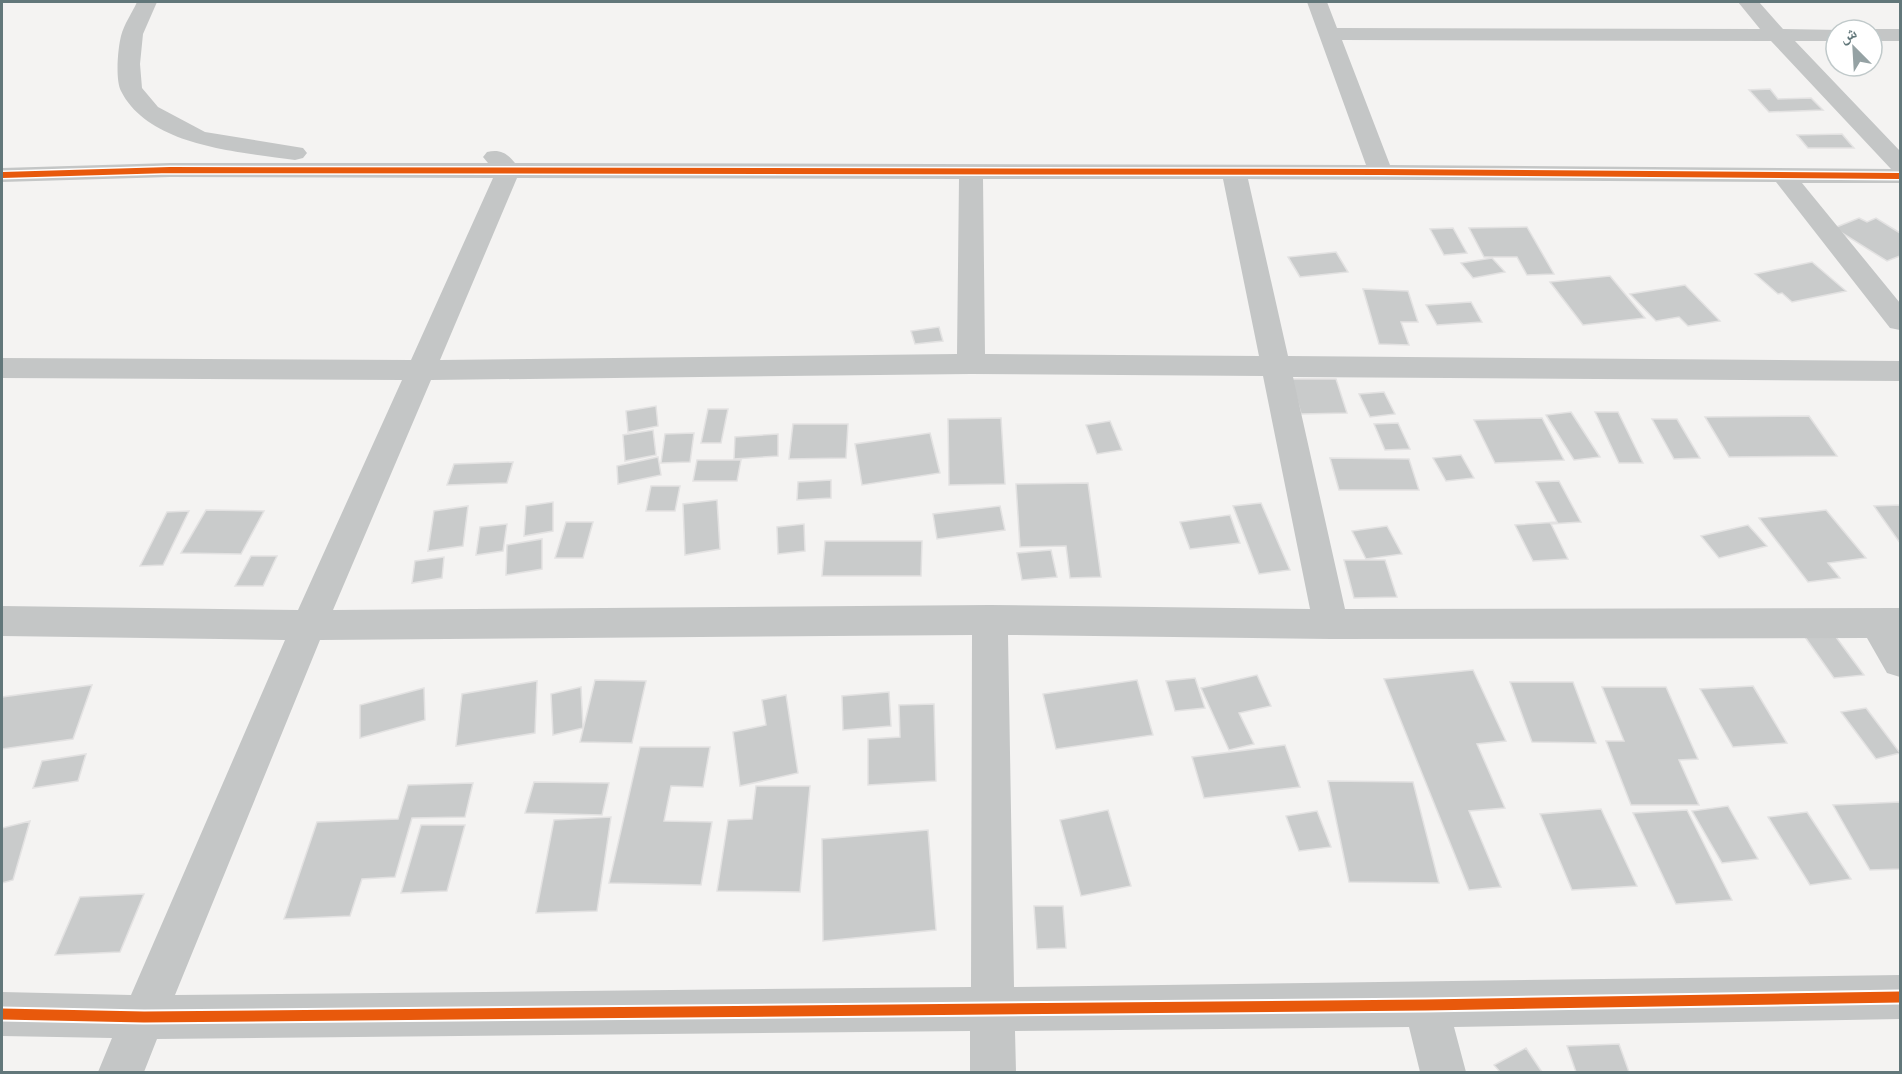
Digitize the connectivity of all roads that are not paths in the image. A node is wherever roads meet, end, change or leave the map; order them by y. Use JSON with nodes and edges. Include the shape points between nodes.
{"nodes":[{"id":1,"x":147,"y":2,"type":"edge"},
{"id":2,"x":1317,"y":2,"type":"edge"},
{"id":3,"x":1748,"y":2,"type":"edge"},
{"id":4,"x":1330,"y":34,"type":"junction"},
{"id":5,"x":1777,"y":35,"type":"junction"},
{"id":6,"x":1824,"y":35,"type":"edge"},
{"id":7,"x":1884,"y":35,"type":"edge"},
{"id":8,"x":1900,"y":35,"type":"edge"},
{"id":9,"x":1900,"y":164,"type":"edge"},
{"id":10,"x":508,"y":171,"type":"junction"},
{"id":11,"x":971,"y":171,"type":"junction"},
{"id":12,"x":1381,"y":171,"type":"junction"},
{"id":13,"x":1234,"y":172,"type":"junction"},
{"id":14,"x":2,"y":175,"type":"edge"},
{"id":15,"x":1784,"y":176,"type":"junction"},
{"id":16,"x":1900,"y":176,"type":"edge"},
{"id":17,"x":1900,"y":321,"type":"edge"},
{"id":18,"x":971,"y":364,"type":"junction"},
{"id":19,"x":1276,"y":367,"type":"junction"},
{"id":20,"x":2,"y":368,"type":"edge"},
{"id":21,"x":422,"y":370,"type":"junction"},
{"id":22,"x":1900,"y":371,"type":"edge"},
{"id":23,"x":990,"y":620,"type":"junction"},
{"id":24,"x":2,"y":621,"type":"edge"},
{"id":25,"x":1889,"y":623,"type":"edge"},
{"id":26,"x":1331,"y":624,"type":"junction"},
{"id":27,"x":309,"y":625,"type":"junction"},
{"id":28,"x":1900,"y":662,"type":"edge"},
{"id":29,"x":1900,"y":997,"type":"edge"},
{"id":30,"x":1426,"y":1005,"type":"junction"},
{"id":31,"x":991,"y":1008,"type":"junction"},
{"id":32,"x":2,"y":1014,"type":"edge"},
{"id":33,"x":144,"y":1017,"type":"junction"},
{"id":34,"x":121,"y":1072,"type":"edge"},
{"id":35,"x":993,"y":1072,"type":"edge"},
{"id":36,"x":1443,"y":1072,"type":"edge"}],
"edges":[{"from":1,"to":10,"type":"street","via":[[132,34],[131,89],[150,112],[199,138],[287,153],[483,151],[500,160]]},
{"from":2,"to":4,"type":"street"},
{"from":3,"to":5,"type":"street"},
{"from":4,"to":5,"type":"street"},
{"from":4,"to":12,"type":"street"},
{"from":5,"to":6,"type":"street"},
{"from":5,"to":9,"type":"street"},
{"from":7,"to":8,"type":"street"},
{"from":10,"to":11,"type":"street"},
{"from":10,"to":14,"type":"street","via":[[170,170]]},
{"from":10,"to":21,"type":"street"},
{"from":11,"to":13,"type":"street"},
{"from":11,"to":18,"type":"street"},
{"from":12,"to":13,"type":"street"},
{"from":12,"to":15,"type":"street"},
{"from":13,"to":19,"type":"street"},
{"from":15,"to":16,"type":"street"},
{"from":15,"to":17,"type":"street"},
{"from":18,"to":19,"type":"street"},
{"from":18,"to":21,"type":"street"},
{"from":19,"to":22,"type":"street"},
{"from":19,"to":26,"type":"street"},
{"from":20,"to":21,"type":"street"},
{"from":21,"to":27,"type":"street"},
{"from":23,"to":26,"type":"street"},
{"from":23,"to":27,"type":"street"},
{"from":23,"to":31,"type":"street"},
{"from":24,"to":27,"type":"street"},
{"from":25,"to":26,"type":"street"},
{"from":25,"to":28,"type":"street"},
{"from":27,"to":33,"type":"street"},
{"from":29,"to":30,"type":"street"},
{"from":30,"to":31,"type":"street"},
{"from":30,"to":36,"type":"street"},
{"from":31,"to":33,"type":"street"},
{"from":31,"to":35,"type":"street"},
{"from":32,"to":33,"type":"street"},
{"from":33,"to":34,"type":"street"}]}
